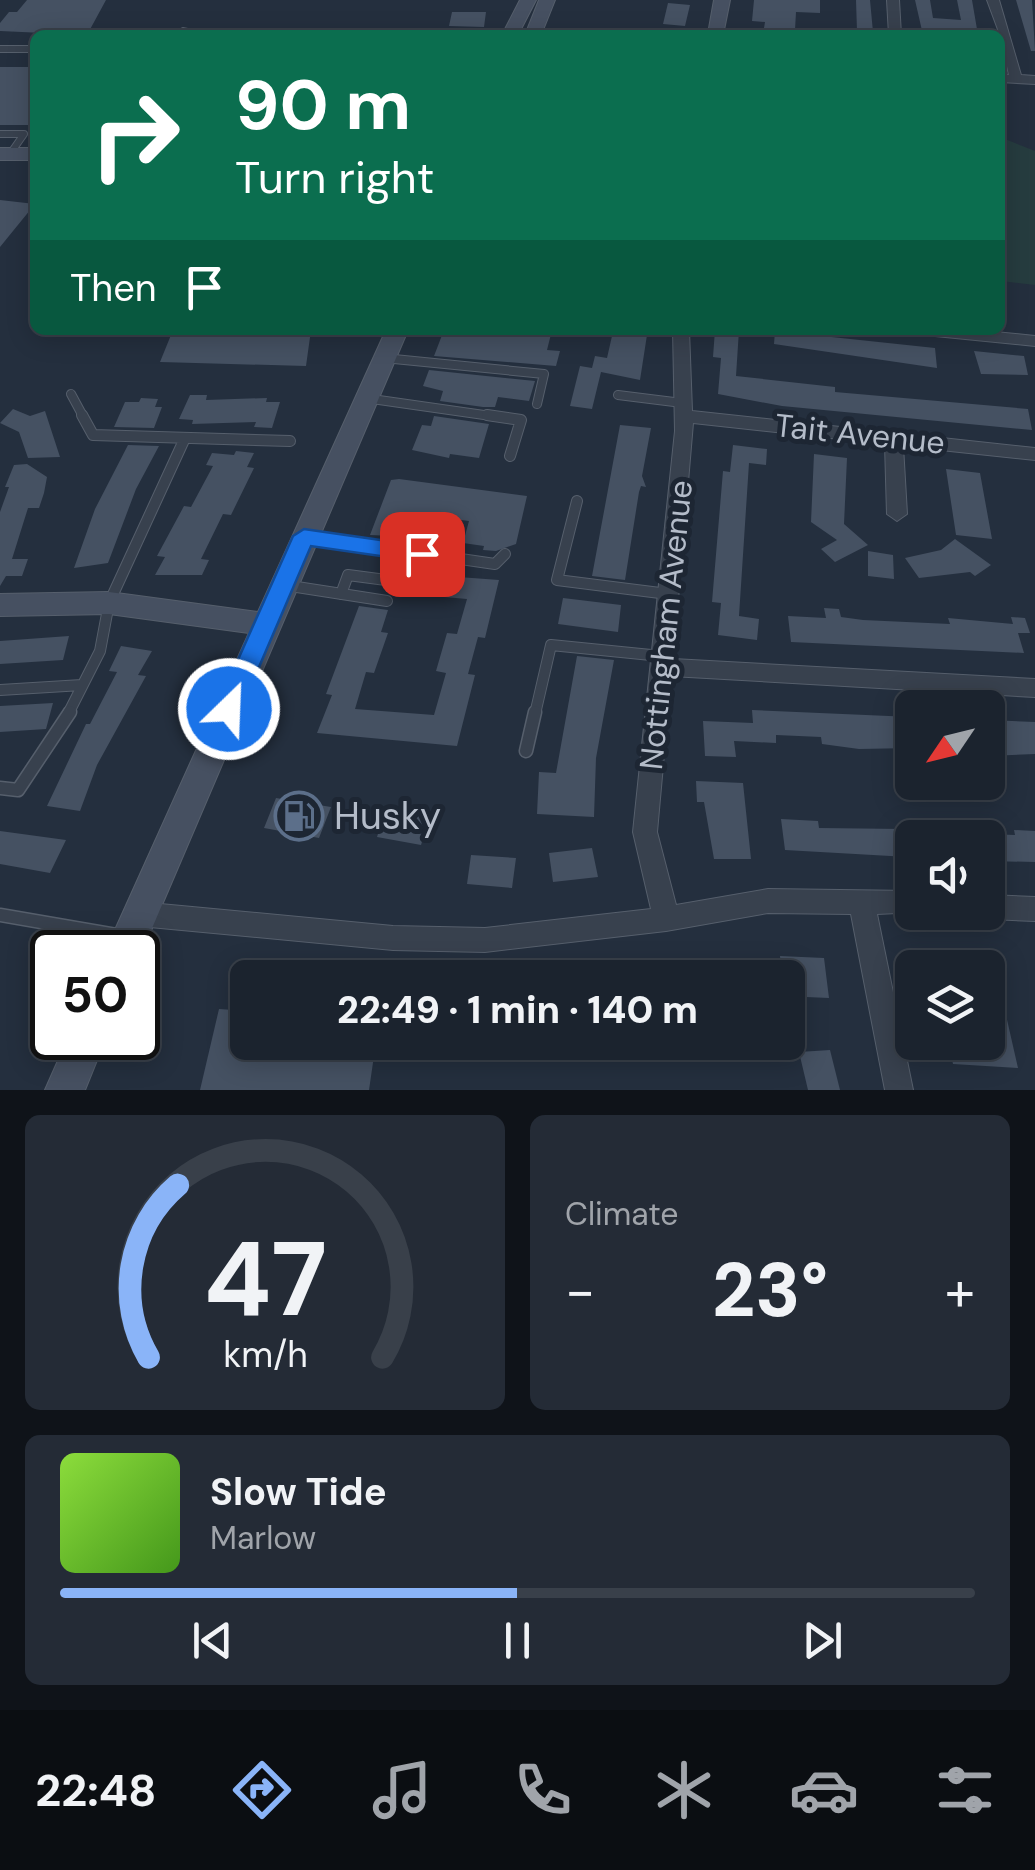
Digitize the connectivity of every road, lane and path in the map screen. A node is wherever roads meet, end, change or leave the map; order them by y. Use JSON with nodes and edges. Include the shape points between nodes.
{"nodes":[{"id":1,"x":528,"y":0,"type":"edge"},
{"id":2,"x":548,"y":0,"type":"edge"},
{"id":3,"x":722,"y":0,"type":"edge"},
{"id":4,"x":893,"y":0,"type":"edge"},
{"id":5,"x":993,"y":0,"type":"edge"},
{"id":6,"x":513,"y":30,"type":"edge"},
{"id":7,"x":535,"y":30,"type":"edge"},
{"id":8,"x":717,"y":30,"type":"edge"},
{"id":9,"x":896,"y":30,"type":"edge"},
{"id":10,"x":1002,"y":30,"type":"edge"},
{"id":11,"x":1005,"y":41,"type":"edge"},
{"id":12,"x":0,"y":49,"type":"edge"},
{"id":13,"x":30,"y":49,"type":"edge"},
{"id":14,"x":1005,"y":78,"type":"edge"},
{"id":15,"x":1016,"y":79,"type":"junction"},
{"id":16,"x":1035,"y":80,"type":"edge"},
{"id":17,"x":0,"y":134,"type":"edge"},
{"id":18,"x":5,"y":154,"type":"edge"},
{"id":19,"x":395,"y":335,"type":"edge"},
{"id":20,"x":681,"y":335,"type":"edge"},
{"id":21,"x":971,"y":335,"type":"edge"},
{"id":22,"x":1035,"y":342,"type":"edge"},
{"id":23,"x":384,"y":358,"type":"junction"},
{"id":24,"x":71,"y":394,"type":"dead end"},
{"id":25,"x":618,"y":395,"type":"dead end"},
{"id":26,"x":364,"y":398,"type":"junction"},
{"id":27,"x":537,"y":404,"type":"dead end"},
{"id":28,"x":683,"y":409,"type":"junction"},
{"id":29,"x":186,"y":438,"type":"junction"},
{"id":30,"x":894,"y":438,"type":"junction"},
{"id":31,"x":290,"y":440,"type":"dead end"},
{"id":32,"x":1035,"y":454,"type":"edge"},
{"id":33,"x":510,"y":456,"type":"dead end"},
{"id":34,"x":578,"y":501,"type":"dead end"},
{"id":35,"x":897,"y":514,"type":"dead end"},
{"id":36,"x":304,"y":536,"type":"junction"},
{"id":37,"x":422,"y":554,"type":"junction"},
{"id":38,"x":506,"y":554,"type":"dead end"},
{"id":39,"x":444,"y":557,"type":"junction"},
{"id":40,"x":386,"y":580,"type":"dead end"},
{"id":41,"x":283,"y":585,"type":"junction"},
{"id":42,"x":342,"y":594,"type":"junction"},
{"id":43,"x":670,"y":594,"type":"junction"},
{"id":44,"x":387,"y":601,"type":"dead end"},
{"id":45,"x":110,"y":603,"type":"junction"},
{"id":46,"x":0,"y":604,"type":"edge"},
{"id":47,"x":266,"y":624,"type":"junction"},
{"id":48,"x":663,"y":662,"type":"junction"},
{"id":49,"x":82,"y":685,"type":"junction"},
{"id":50,"x":1035,"y":688,"type":"edge"},
{"id":51,"x":0,"y":690,"type":"edge"},
{"id":52,"x":526,"y":751,"type":"dead end"},
{"id":53,"x":0,"y":788,"type":"edge"},
{"id":54,"x":895,"y":903,"type":"edge"},
{"id":55,"x":862,"y":905,"type":"junction"},
{"id":56,"x":1005,"y":908,"type":"edge"},
{"id":57,"x":1035,"y":909,"type":"edge"},
{"id":58,"x":0,"y":916,"type":"edge"},
{"id":59,"x":666,"y":919,"type":"junction"},
{"id":60,"x":97,"y":930,"type":"edge"},
{"id":61,"x":133,"y":930,"type":"edge"},
{"id":62,"x":160,"y":935,"type":"edge"},
{"id":63,"x":78,"y":1060,"type":"edge"},
{"id":64,"x":65,"y":1090,"type":"edge"},
{"id":65,"x":899,"y":1090,"type":"edge"}],
"edges":[{"from":1,"to":6,"type":"main road"},
{"from":2,"to":7,"type":"main road"},
{"from":3,"to":8,"type":"main road"},
{"from":4,"to":9,"type":"street"},
{"from":5,"to":10,"type":"street"},
{"from":11,"to":15,"type":"street"},
{"from":12,"to":13,"type":"lane"},
{"from":14,"to":15,"type":"street"},
{"from":15,"to":16,"type":"street"},
{"from":17,"to":18,"type":"lane","via":[[24,134]]},
{"from":19,"to":23,"type":"main road"},
{"from":20,"to":28,"type":"street","name":"Nottingham Avenue"},
{"from":21,"to":22,"type":"street"},
{"from":23,"to":26,"type":"main road"},
{"from":23,"to":27,"type":"lane","via":[[544,374]]},
{"from":24,"to":29,"type":"lane","via":[[92,435]]},
{"from":25,"to":28,"type":"lane"},
{"from":26,"to":33,"type":"lane","via":[[520,420]]},
{"from":26,"to":36,"type":"main road"},
{"from":28,"to":30,"type":"street","name":"Tait Avenue"},
{"from":28,"to":43,"type":"street","name":"Nottingham Avenue"},
{"from":29,"to":31,"type":"lane"},
{"from":29,"to":45,"type":"lane"},
{"from":30,"to":32,"type":"street","name":"Tait Avenue"},
{"from":30,"to":35,"type":"street"},
{"from":34,"to":43,"type":"lane","via":[[557,580]]},
{"from":36,"to":37,"type":"lane"},
{"from":36,"to":41,"type":"main road"},
{"from":37,"to":39,"type":"lane"},
{"from":37,"to":39,"type":"lane","via":[[432,534],[444,531],[450,538]]},
{"from":38,"to":39,"type":"lane","via":[[495,564]]},
{"from":40,"to":42,"type":"lane","via":[[348,576]]},
{"from":41,"to":42,"type":"lane"},
{"from":41,"to":47,"type":"main road"},
{"from":42,"to":44,"type":"lane"},
{"from":43,"to":48,"type":"street","name":"Nottingham Avenue"},
{"from":45,"to":46,"type":"main road"},
{"from":45,"to":47,"type":"main road"},
{"from":45,"to":49,"type":"lane","via":[[110,626]]},
{"from":47,"to":61,"type":"main road"},
{"from":48,"to":50,"type":"street"},
{"from":48,"to":52,"type":"lane","via":[[551,645]]},
{"from":48,"to":59,"type":"street","name":"Nottingham Avenue","via":[[645,832]]},
{"from":49,"to":51,"type":"lane"},
{"from":49,"to":53,"type":"lane","via":[[18,790]]},
{"from":54,"to":55,"type":"street"},
{"from":55,"to":59,"type":"street","via":[[768,901]]},
{"from":55,"to":65,"type":"street"},
{"from":56,"to":57,"type":"street"},
{"from":58,"to":60,"type":"lane"},
{"from":59,"to":62,"type":"street","via":[[485,940]]},
{"from":63,"to":64,"type":"main road"}]}
